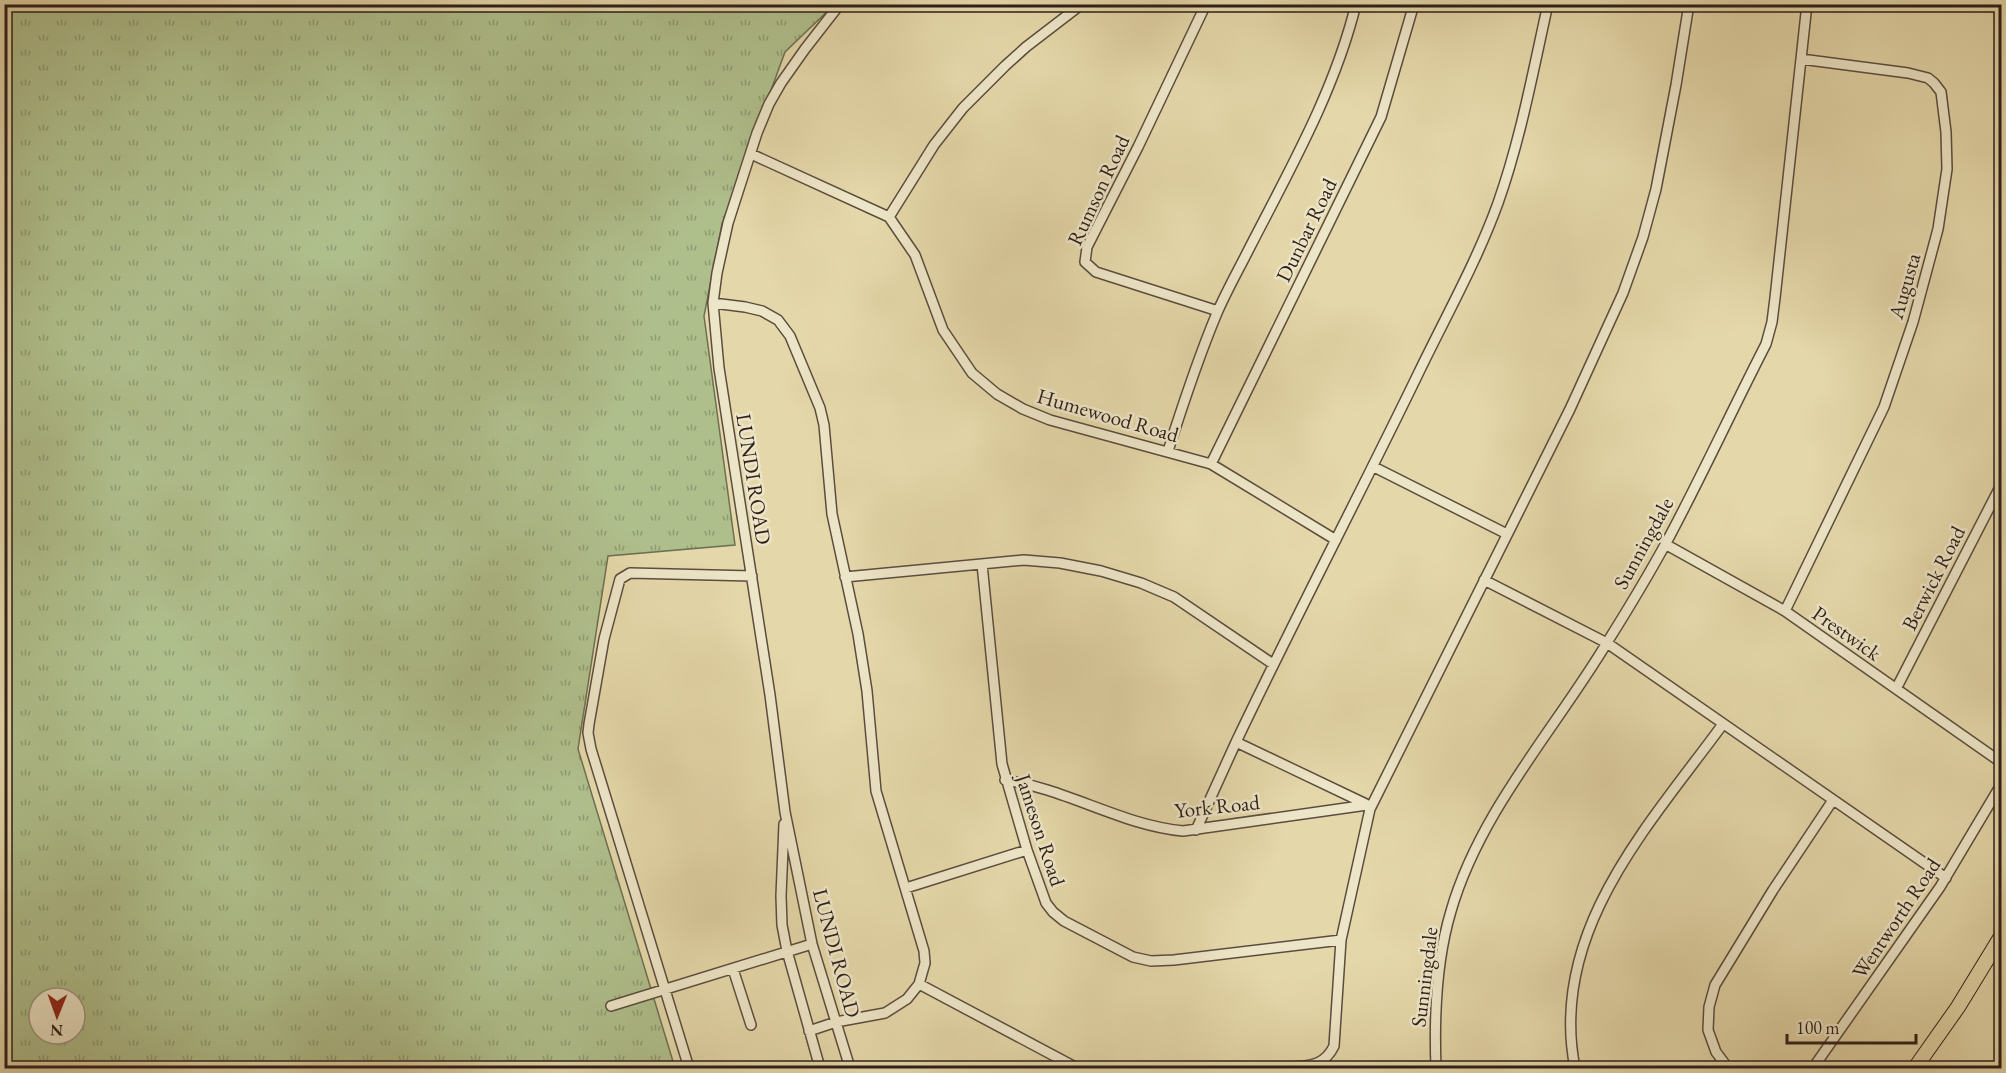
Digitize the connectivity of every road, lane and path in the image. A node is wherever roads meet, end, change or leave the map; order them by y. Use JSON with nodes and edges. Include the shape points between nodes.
{"nodes":[{"id":1,"x":840,"y":4,"type":"edge"},
{"id":2,"x":1082,"y":4,"type":"edge"},
{"id":3,"x":1206,"y":4,"type":"edge"},
{"id":4,"x":1356,"y":4,"type":"edge"},
{"id":5,"x":1414,"y":4,"type":"edge"},
{"id":6,"x":1548,"y":4,"type":"edge"},
{"id":7,"x":1689,"y":4,"type":"edge"},
{"id":8,"x":1807,"y":4,"type":"edge"},
{"id":9,"x":1801,"y":59,"type":"junction"},
{"id":10,"x":751,"y":154,"type":"junction"},
{"id":11,"x":889,"y":218,"type":"junction"},
{"id":12,"x":714,"y":303,"type":"junction"},
{"id":13,"x":1218,"y":311,"type":"junction"},
{"id":14,"x":1168,"y":451,"type":"junction"},
{"id":15,"x":1211,"y":464,"type":"junction"},
{"id":16,"x":1374,"y":467,"type":"junction"},
{"id":17,"x":2001,"y":483,"type":"edge"},
{"id":18,"x":1507,"y":534,"type":"junction"},
{"id":19,"x":1336,"y":540,"type":"junction"},
{"id":20,"x":1665,"y":544,"type":"junction"},
{"id":21,"x":982,"y":564,"type":"junction"},
{"id":22,"x":752,"y":576,"type":"junction"},
{"id":23,"x":845,"y":577,"type":"junction"},
{"id":24,"x":1484,"y":580,"type":"junction"},
{"id":25,"x":1785,"y":611,"type":"junction"},
{"id":26,"x":1607,"y":643,"type":"junction"},
{"id":27,"x":1273,"y":664,"type":"junction"},
{"id":28,"x":1896,"y":689,"type":"junction"},
{"id":29,"x":1724,"y":724,"type":"junction"},
{"id":30,"x":1236,"y":742,"type":"junction"},
{"id":31,"x":2001,"y":763,"type":"edge"},
{"id":32,"x":1005,"y":780,"type":"junction"},
{"id":33,"x":2001,"y":783,"type":"edge"},
{"id":34,"x":1833,"y":800,"type":"junction"},
{"id":35,"x":1368,"y":807,"type":"junction"},
{"id":36,"x":785,"y":812,"type":"junction"},
{"id":37,"x":1196,"y":830,"type":"junction"},
{"id":38,"x":1027,"y":850,"type":"junction"},
{"id":39,"x":1946,"y":878,"type":"junction"},
{"id":40,"x":906,"y":888,"type":"junction"},
{"id":41,"x":2001,"y":935,"type":"edge"},
{"id":42,"x":1341,"y":940,"type":"junction"},
{"id":43,"x":812,"y":944,"type":"junction"},
{"id":44,"x":787,"y":951,"type":"junction"},
{"id":45,"x":733,"y":969,"type":"junction"},
{"id":46,"x":919,"y":984,"type":"junction"},
{"id":47,"x":665,"y":989,"type":"junction"},
{"id":48,"x":610,"y":1006,"type":"dead end"},
{"id":49,"x":836,"y":1022,"type":"junction"},
{"id":50,"x":751,"y":1025,"type":"dead end"},
{"id":51,"x":809,"y":1031,"type":"junction"},
{"id":52,"x":689,"y":1068,"type":"edge"},
{"id":53,"x":820,"y":1068,"type":"edge"},
{"id":54,"x":850,"y":1068,"type":"edge"},
{"id":55,"x":1077,"y":1068,"type":"edge"},
{"id":56,"x":1288,"y":1068,"type":"edge"},
{"id":57,"x":1436,"y":1068,"type":"edge"},
{"id":58,"x":1575,"y":1068,"type":"edge"},
{"id":59,"x":1728,"y":1068,"type":"edge"},
{"id":60,"x":1813,"y":1068,"type":"edge"},
{"id":61,"x":1915,"y":1068,"type":"edge"}],
"edges":[{"from":1,"to":10,"type":"street","name":"LUNDI ROAD","via":[[781,83]]},
{"from":2,"to":11,"type":"street","via":[[1012,59],[963,108],[939,138]]},
{"from":3,"to":13,"type":"street","name":"Rumson Road","via":[[1087,247],[1085,261],[1096,272]]},
{"from":4,"to":13,"type":"street","via":[[1339,59],[1306,135]]},
{"from":5,"to":15,"type":"street","name":"Dunbar Road","via":[[1381,117]]},
{"from":6,"to":16,"type":"street","via":[[1515,152],[1497,206]]},
{"from":7,"to":18,"type":"street","via":[[1656,189],[1643,237],[1623,292],[1570,409]]},
{"from":8,"to":9,"type":"street","name":"Sunningdale"},
{"from":9,"to":20,"type":"street","name":"Sunningdale","via":[[1772,322],[1766,344]]},
{"from":9,"to":25,"type":"street","name":"Augusta","via":[[1928,78],[1941,92],[1947,169],[1938,229],[1913,322],[1884,407]]},
{"from":10,"to":11,"type":"street"},
{"from":10,"to":12,"type":"street","name":"LUNDI ROAD","via":[[728,223]]},
{"from":11,"to":14,"type":"street","name":"Humewood Road","via":[[915,255],[943,330],[972,373],[997,394],[1050,420]]},
{"from":12,"to":22,"type":"street","name":"LUNDI ROAD","via":[[719,368]]},
{"from":12,"to":23,"type":"street","via":[[769,314],[790,336],[824,425],[832,514]]},
{"from":13,"to":14,"type":"street"},
{"from":14,"to":15,"type":"street","name":"Humewood Road"},
{"from":15,"to":19,"type":"street","name":"Humewood Road"},
{"from":16,"to":18,"type":"street"},
{"from":16,"to":19,"type":"street"},
{"from":17,"to":28,"type":"street","name":"Berwick Road"},
{"from":18,"to":24,"type":"street"},
{"from":19,"to":27,"type":"street"},
{"from":20,"to":25,"type":"street","name":"Prestwick"},
{"from":20,"to":26,"type":"street","name":"Sunningdale"},
{"from":21,"to":23,"type":"street"},
{"from":21,"to":27,"type":"street","via":[[1024,560],[1060,563],[1141,583],[1174,597]]},
{"from":21,"to":32,"type":"street","name":"Jameson Road"},
{"from":22,"to":36,"type":"street","name":"LUNDI ROAD"},
{"from":22,"to":47,"type":"street","via":[[630,573],[618,583],[604,639],[589,739]]},
{"from":23,"to":40,"type":"street","via":[[867,691],[876,791]]},
{"from":24,"to":26,"type":"street"},
{"from":24,"to":35,"type":"street"},
{"from":25,"to":28,"type":"street","name":"Prestwick"},
{"from":26,"to":29,"type":"street"},
{"from":26,"to":57,"type":"street","name":"Sunningdale","via":[[1490,821],[1468,865],[1451,911],[1439,970],[1434,1029]]},
{"from":27,"to":30,"type":"street"},
{"from":28,"to":31,"type":"street","name":"Prestwick"},
{"from":29,"to":34,"type":"street"},
{"from":29,"to":58,"type":"street","via":[[1628,854],[1603,897],[1582,947],[1572,985],[1570,1028]]},
{"from":30,"to":35,"type":"street"},
{"from":30,"to":37,"type":"street"},
{"from":32,"to":37,"type":"street","name":"York Road","via":[[1162,829]]},
{"from":32,"to":38,"type":"street","name":"Jameson Road"},
{"from":33,"to":39,"type":"street","name":"Wentworth Road"},
{"from":34,"to":39,"type":"street"},
{"from":34,"to":59,"type":"street","via":[[1715,985],[1708,1030],[1716,1052]]},
{"from":35,"to":37,"type":"street","name":"York Road"},
{"from":35,"to":42,"type":"street"},
{"from":36,"to":43,"type":"street","name":"LUNDI ROAD"},
{"from":36,"to":44,"type":"street","name":"LUNDI ROAD","via":[[781,896]]},
{"from":38,"to":40,"type":"street"},
{"from":38,"to":42,"type":"street","name":"Jameson Road","via":[[1053,912],[1133,957],[1174,960]]},
{"from":39,"to":60,"type":"street","name":"Wentworth Road"},
{"from":40,"to":46,"type":"street","via":[[924,951]]},
{"from":41,"to":61,"type":"highway"},
{"from":42,"to":56,"type":"street","via":[[1334,1046],[1319,1063]]},
{"from":43,"to":44,"type":"street"},
{"from":43,"to":49,"type":"street","name":"LUNDI ROAD"},
{"from":44,"to":45,"type":"street"},
{"from":44,"to":51,"type":"street","name":"LUNDI ROAD"},
{"from":45,"to":47,"type":"street"},
{"from":45,"to":50,"type":"street"},
{"from":46,"to":49,"type":"street","via":[[907,999],[885,1013]]},
{"from":46,"to":55,"type":"street"},
{"from":47,"to":48,"type":"street"},
{"from":47,"to":52,"type":"street"},
{"from":49,"to":51,"type":"street"},
{"from":49,"to":54,"type":"street","name":"LUNDI ROAD"},
{"from":51,"to":53,"type":"street","name":"LUNDI ROAD"}]}
